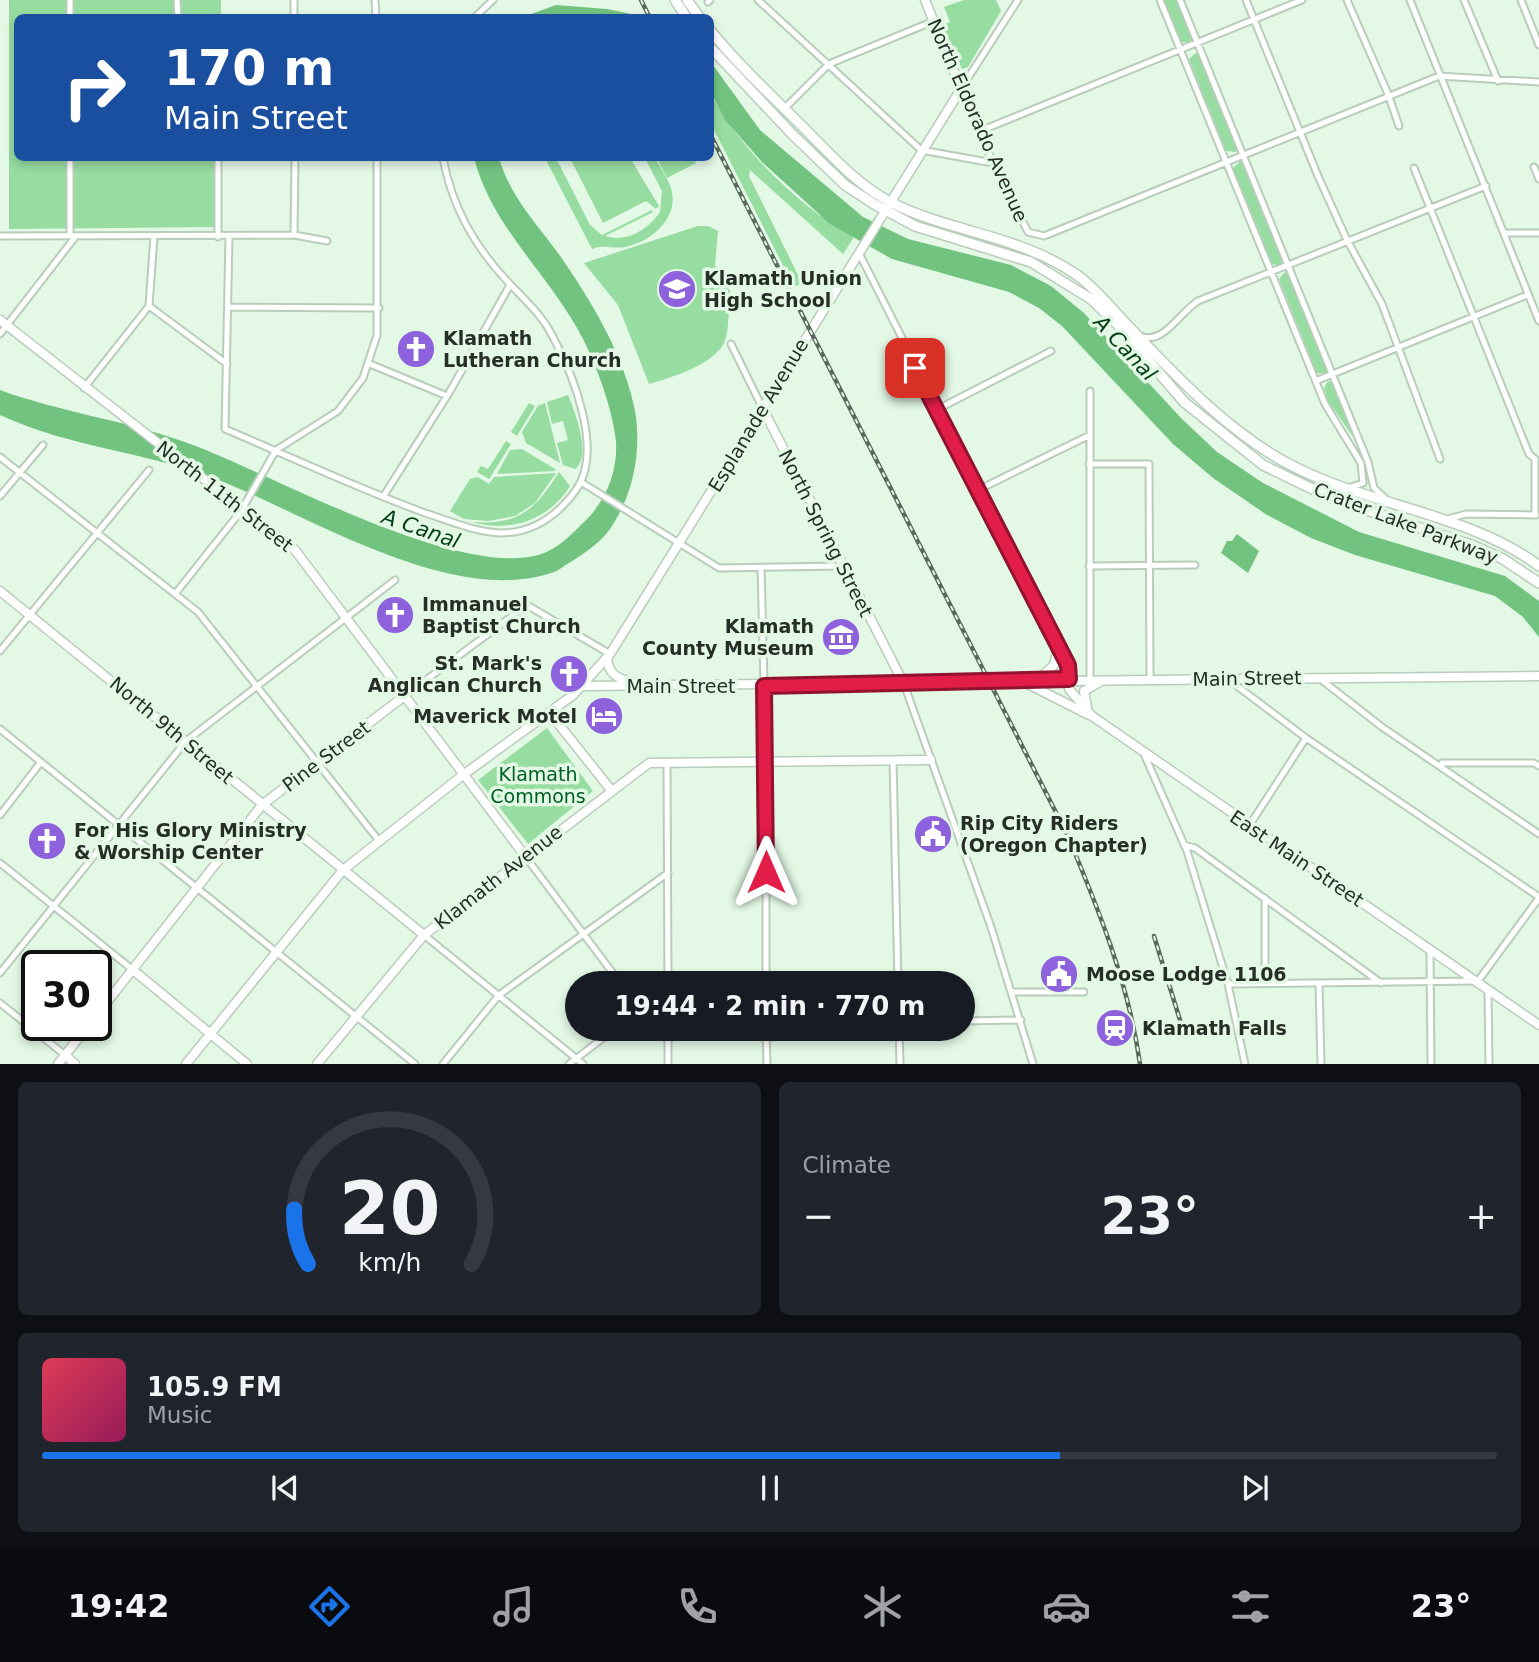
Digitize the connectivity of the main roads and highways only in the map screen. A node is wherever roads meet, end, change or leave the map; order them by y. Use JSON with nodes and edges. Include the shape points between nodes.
{"nodes":[{"id":1,"x":714,"y":34,"type":"edge"},
{"id":2,"x":714,"y":51,"type":"edge"},
{"id":3,"x":1539,"y":566,"type":"edge"},
{"id":4,"x":1539,"y":583,"type":"edge"}],
"edges":[{"from":1,"to":3,"type":"main road","name":"Crater Lake Parkway","via":[[841,165],[891,202],[1028,247],[1079,276],[1228,423],[1285,462],[1344,488],[1500,543]]},
{"from":2,"to":4,"type":"main road","name":"Crater Lake Parkway","via":[[845,185],[915,226],[1031,262],[1091,299],[1184,402],[1263,465],[1331,498],[1474,546]]}]}
